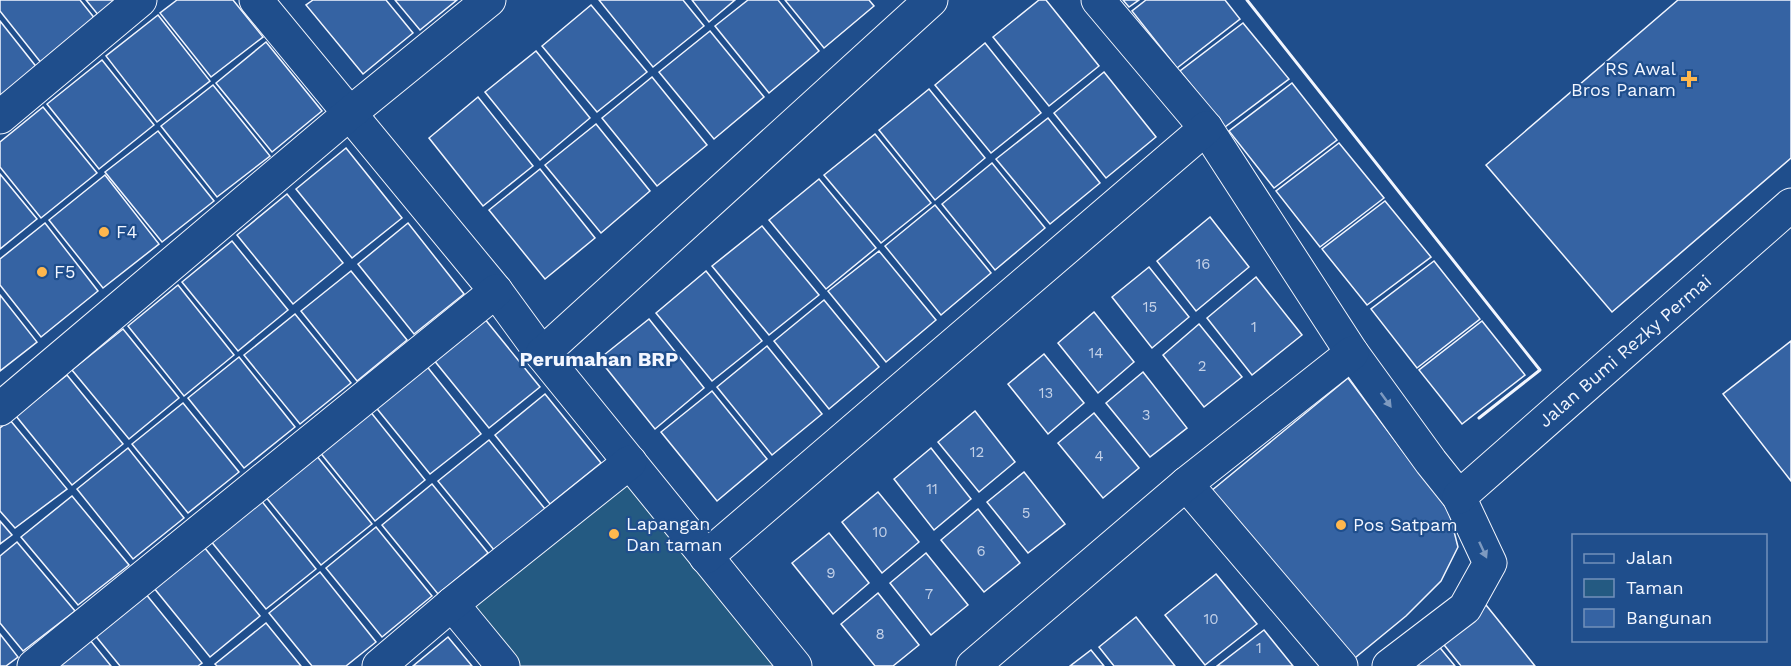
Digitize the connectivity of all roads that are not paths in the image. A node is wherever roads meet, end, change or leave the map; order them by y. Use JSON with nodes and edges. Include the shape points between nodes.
{"nodes":[{"id":1,"x":140,"y":0,"type":"edge"},
{"id":2,"x":256,"y":0,"type":"edge"},
{"id":3,"x":489,"y":0,"type":"edge"},
{"id":4,"x":931,"y":0,"type":"edge"},
{"id":5,"x":1098,"y":0,"type":"edge"},
{"id":6,"x":349,"y":114,"type":"junction"},
{"id":7,"x":0,"y":117,"type":"edge"},
{"id":8,"x":1206,"y":128,"type":"junction"},
{"id":9,"x":1791,"y":205,"type":"edge"},
{"id":10,"x":496,"y":291,"type":"junction"},
{"id":11,"x":1352,"y":353,"type":"junction"},
{"id":12,"x":542,"y":354,"type":"junction"},
{"id":13,"x":0,"y":409,"type":"edge"},
{"id":14,"x":630,"y":462,"type":"junction"},
{"id":15,"x":1186,"y":484,"type":"junction"},
{"id":16,"x":1459,"y":497,"type":"junction"},
{"id":17,"x":706,"y":557,"type":"junction"},
{"id":18,"x":452,"y":604,"type":"junction"},
{"id":19,"x":34,"y":666,"type":"edge"},
{"id":20,"x":379,"y":666,"type":"edge"},
{"id":21,"x":503,"y":666,"type":"edge"},
{"id":22,"x":795,"y":666,"type":"edge"},
{"id":23,"x":973,"y":666,"type":"edge"},
{"id":24,"x":1341,"y":666,"type":"edge"},
{"id":25,"x":1389,"y":666,"type":"edge"}],
"edges":[{"from":1,"to":7,"type":"street"},
{"from":2,"to":6,"type":"street"},
{"from":3,"to":6,"type":"street"},
{"from":4,"to":12,"type":"street"},
{"from":5,"to":8,"type":"street"},
{"from":6,"to":10,"type":"street"},
{"from":6,"to":13,"type":"street"},
{"from":8,"to":11,"type":"street"},
{"from":8,"to":17,"type":"street"},
{"from":9,"to":16,"type":"street","name":"Jalan Bumi Rezky Permai"},
{"from":10,"to":12,"type":"street"},
{"from":10,"to":19,"type":"street"},
{"from":11,"to":15,"type":"street"},
{"from":11,"to":16,"type":"street","one_way":true},
{"from":12,"to":14,"type":"street"},
{"from":14,"to":17,"type":"street"},
{"from":14,"to":18,"type":"street"},
{"from":15,"to":23,"type":"street"},
{"from":15,"to":24,"type":"street"},
{"from":16,"to":25,"type":"street","one_way":true,"via":[[1490,563],[1466,608]]},
{"from":17,"to":22,"type":"street"},
{"from":18,"to":20,"type":"street"},
{"from":18,"to":21,"type":"street"}]}
